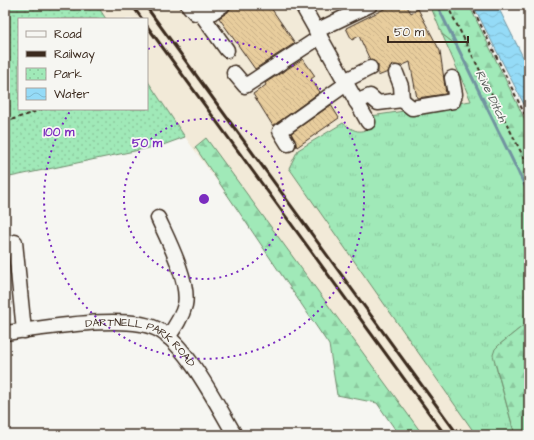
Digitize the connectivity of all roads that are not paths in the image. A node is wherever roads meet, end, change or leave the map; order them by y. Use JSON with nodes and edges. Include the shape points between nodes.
{"nodes":[{"id":1,"x":188,"y":5,"type":"edge"},
{"id":2,"x":209,"y":5,"type":"edge"},
{"id":3,"x":223,"y":5,"type":"edge"},
{"id":4,"x":302,"y":5,"type":"edge"},
{"id":5,"x":370,"y":5,"type":"edge"},
{"id":6,"x":318,"y":34,"type":"junction"},
{"id":7,"x":227,"y":50,"type":"dead end"},
{"id":8,"x":370,"y":68,"type":"dead end"},
{"id":9,"x":234,"y":73,"type":"dead end"},
{"id":10,"x":396,"y":73,"type":"dead end"},
{"id":11,"x":452,"y":78,"type":"dead end"},
{"id":12,"x":345,"y":82,"type":"junction"},
{"id":13,"x":402,"y":100,"type":"junction"},
{"id":14,"x":356,"y":102,"type":"junction"},
{"id":15,"x":368,"y":122,"type":"dead end"},
{"id":16,"x":288,"y":144,"type":"dead end"},
{"id":17,"x":158,"y":218,"type":"dead end"},
{"id":18,"x":15,"y":242,"type":"dead end"},
{"id":19,"x":24,"y":331,"type":"junction"},
{"id":20,"x":5,"y":333,"type":"edge"},
{"id":21,"x":168,"y":337,"type":"junction"},
{"id":22,"x":235,"y":435,"type":"edge"}],
"edges":[{"from":1,"to":2,"type":"street","via":[[195,13]]},
{"from":3,"to":7,"type":"street","via":[[204,18]]},
{"from":4,"to":6,"type":"street"},
{"from":5,"to":6,"type":"street"},
{"from":6,"to":9,"type":"street","via":[[245,86]]},
{"from":6,"to":12,"type":"street"},
{"from":8,"to":12,"type":"street"},
{"from":10,"to":13,"type":"street","via":[[401,86]]},
{"from":11,"to":13,"type":"street","via":[[455,94],[453,101],[412,108]]},
{"from":12,"to":14,"type":"street"},
{"from":12,"to":16,"type":"street","via":[[280,131]]},
{"from":13,"to":14,"type":"street","via":[[378,103],[370,96]]},
{"from":14,"to":15,"type":"street"},
{"from":17,"to":21,"type":"street","via":[[173,250],[184,286],[185,304],[177,324]]},
{"from":18,"to":19,"type":"street"},
{"from":19,"to":20,"type":"street","name":"DARTNELL PARK ROAD"},
{"from":19,"to":21,"type":"street","name":"DARTNELL PARK ROAD","via":[[119,321],[143,323]]},
{"from":21,"to":22,"type":"street","name":"DARTNELL PARK ROAD","via":[[192,365]]}]}
